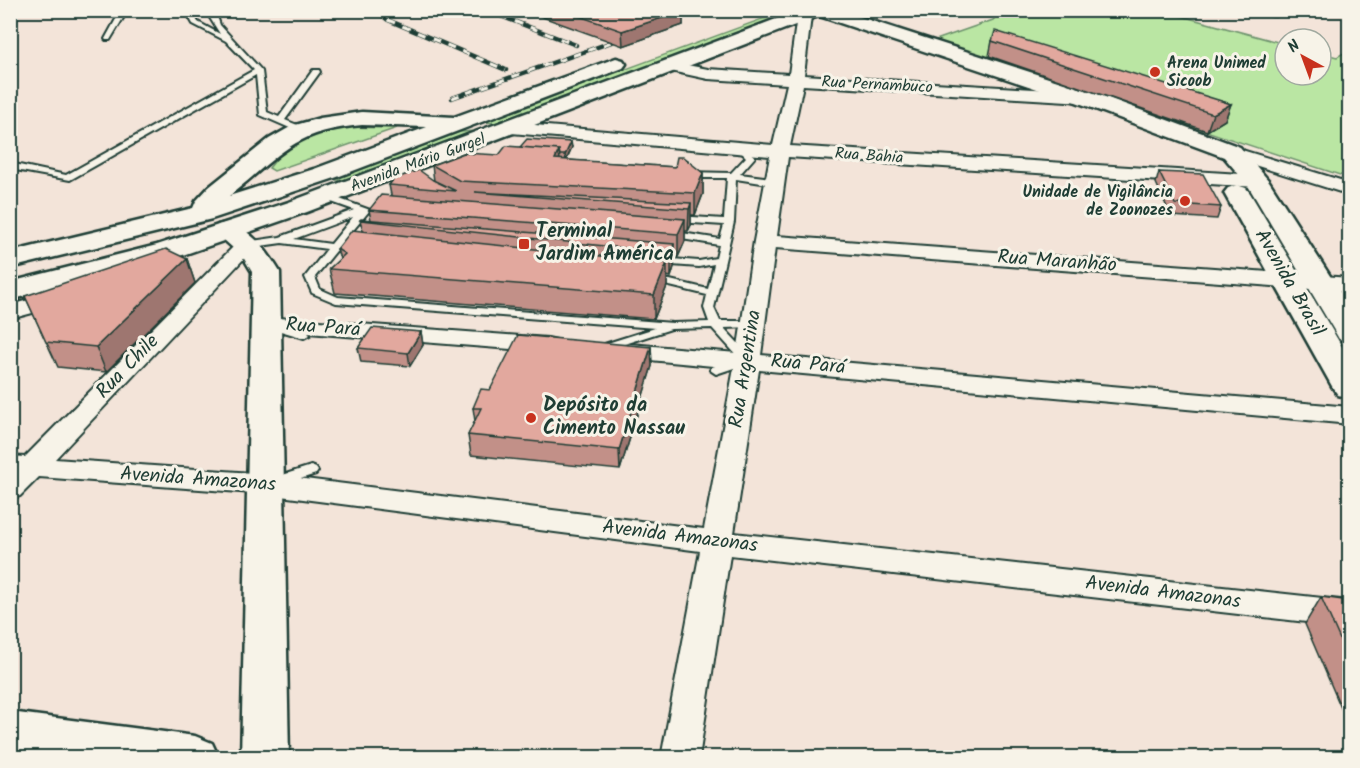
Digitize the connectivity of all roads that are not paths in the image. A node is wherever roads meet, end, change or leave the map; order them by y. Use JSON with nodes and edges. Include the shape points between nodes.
{"nodes":[{"id":1,"x":125,"y":10,"type":"edge"},
{"id":2,"x":188,"y":10,"type":"edge"},
{"id":3,"x":212,"y":10,"type":"edge"},
{"id":4,"x":1282,"y":10,"type":"edge"},
{"id":5,"x":814,"y":12,"type":"edge"},
{"id":6,"x":1274,"y":15,"type":"dead end"},
{"id":7,"x":108,"y":39,"type":"dead end"},
{"id":8,"x":232,"y":42,"type":"junction"},
{"id":9,"x":635,"y":57,"type":"dead end"},
{"id":10,"x":671,"y":67,"type":"junction"},
{"id":11,"x":258,"y":71,"type":"junction"},
{"id":12,"x":316,"y":72,"type":"dead end"},
{"id":13,"x":796,"y":80,"type":"junction"},
{"id":14,"x":1084,"y":97,"type":"junction"},
{"id":15,"x":280,"y":121,"type":"junction"},
{"id":16,"x":457,"y":123,"type":"junction"},
{"id":17,"x":511,"y":128,"type":"junction"},
{"id":18,"x":302,"y":130,"type":"junction"},
{"id":19,"x":741,"y":148,"type":"junction"},
{"id":20,"x":779,"y":151,"type":"junction"},
{"id":21,"x":262,"y":158,"type":"junction"},
{"id":22,"x":10,"y":165,"type":"edge"},
{"id":23,"x":1230,"y":166,"type":"junction"},
{"id":24,"x":680,"y":175,"type":"edge"},
{"id":25,"x":732,"y":177,"type":"junction"},
{"id":26,"x":774,"y":182,"type":"junction"},
{"id":27,"x":289,"y":185,"type":"junction"},
{"id":28,"x":1350,"y":189,"type":"edge"},
{"id":29,"x":326,"y":197,"type":"junction"},
{"id":30,"x":370,"y":209,"type":"junction"},
{"id":31,"x":203,"y":213,"type":"junction"},
{"id":32,"x":671,"y":219,"type":"edge"},
{"id":33,"x":729,"y":222,"type":"junction"},
{"id":34,"x":654,"y":233,"type":"edge"},
{"id":35,"x":764,"y":240,"type":"junction"},
{"id":36,"x":724,"y":243,"type":"junction"},
{"id":37,"x":255,"y":247,"type":"junction"},
{"id":38,"x":338,"y":248,"type":"junction"},
{"id":39,"x":167,"y":251,"type":"junction"},
{"id":40,"x":10,"y":260,"type":"edge"},
{"id":41,"x":720,"y":260,"type":"junction"},
{"id":42,"x":652,"y":261,"type":"edge"},
{"id":43,"x":640,"y":278,"type":"edge"},
{"id":44,"x":1287,"y":280,"type":"junction"},
{"id":45,"x":1319,"y":282,"type":"junction"},
{"id":46,"x":1350,"y":285,"type":"edge"},
{"id":47,"x":10,"y":291,"type":"edge"},
{"id":48,"x":712,"y":293,"type":"junction"},
{"id":49,"x":10,"y":312,"type":"edge"},
{"id":50,"x":266,"y":324,"type":"junction"},
{"id":51,"x":753,"y":324,"type":"junction"},
{"id":52,"x":673,"y":326,"type":"junction"},
{"id":53,"x":717,"y":327,"type":"junction"},
{"id":54,"x":1350,"y":332,"type":"edge"},
{"id":55,"x":304,"y":335,"type":"dead end"},
{"id":56,"x":599,"y":349,"type":"junction"},
{"id":57,"x":748,"y":360,"type":"junction"},
{"id":58,"x":716,"y":370,"type":"dead end"},
{"id":59,"x":1350,"y":388,"type":"edge"},
{"id":60,"x":1350,"y":416,"type":"edge"},
{"id":61,"x":311,"y":471,"type":"dead end"},
{"id":62,"x":17,"y":474,"type":"edge"},
{"id":63,"x":265,"y":484,"type":"junction"},
{"id":64,"x":717,"y":542,"type":"junction"},
{"id":65,"x":1350,"y":614,"type":"edge"},
{"id":66,"x":10,"y":733,"type":"edge"},
{"id":67,"x":195,"y":758,"type":"edge"},
{"id":68,"x":266,"y":758,"type":"edge"},
{"id":69,"x":680,"y":758,"type":"edge"}],
"edges":[{"from":1,"to":7,"type":"lane"},
{"from":2,"to":8,"type":"lane","via":[[195,23]]},
{"from":3,"to":8,"type":"lane","via":[[219,27]]},
{"from":4,"to":6,"type":"lane"},
{"from":5,"to":10,"type":"main road","name":"Avenida Mário Gurgel"},
{"from":5,"to":13,"type":"street","name":"Rua Argentina"},
{"from":5,"to":14,"type":"main road"},
{"from":8,"to":11,"type":"lane"},
{"from":9,"to":16,"type":"main road","name":"Avenida Mário Gurgel"},
{"from":10,"to":13,"type":"street","name":"Rua Pernambuco","via":[[708,74]]},
{"from":10,"to":17,"type":"main road","name":"Avenida Mário Gurgel"},
{"from":11,"to":15,"type":"lane","via":[[263,113]]},
{"from":11,"to":22,"type":"lane","via":[[68,178]]},
{"from":12,"to":15,"type":"lane"},
{"from":13,"to":14,"type":"street","name":"Rua Pernambuco"},
{"from":13,"to":20,"type":"street","name":"Rua Argentina"},
{"from":14,"to":23,"type":"main road","name":"Avenida Brasil","via":[[1199,141]]},
{"from":15,"to":18,"type":"lane"},
{"from":16,"to":17,"type":"main road"},
{"from":16,"to":18,"type":"main road","via":[[371,120]]},
{"from":16,"to":27,"type":"main road","name":"Avenida Mário Gurgel"},
{"from":17,"to":19,"type":"street","name":"Rua Bahia"},
{"from":17,"to":29,"type":"main road","name":"Avenida Mário Gurgel"},
{"from":18,"to":21,"type":"main road","via":[[270,148]]},
{"from":19,"to":20,"type":"street","name":"Rua Bahia"},
{"from":19,"to":25,"type":"lane","via":[[751,157]]},
{"from":20,"to":23,"type":"street","name":"Rua Bahia"},
{"from":20,"to":26,"type":"street","name":"Rua Argentina"},
{"from":21,"to":27,"type":"main road","via":[[265,174]]},
{"from":21,"to":31,"type":"main road","via":[[213,196]]},
{"from":23,"to":28,"type":"street","name":"Rua Bahia"},
{"from":23,"to":44,"type":"main road","name":"Avenida Brasil"},
{"from":23,"to":45,"type":"main road","name":"Avenida Brasil","via":[[1257,182]]},
{"from":24,"to":25,"type":"lane"},
{"from":25,"to":26,"type":"lane","via":[[753,175]]},
{"from":25,"to":33,"type":"lane"},
{"from":26,"to":35,"type":"street","name":"Rua Argentina"},
{"from":27,"to":29,"type":"main road"},
{"from":27,"to":31,"type":"main road","name":"Avenida Mário Gurgel"},
{"from":29,"to":30,"type":"lane"},
{"from":29,"to":37,"type":"main road","name":"Avenida Mário Gurgel"},
{"from":30,"to":37,"type":"lane"},
{"from":30,"to":38,"type":"lane"},
{"from":31,"to":37,"type":"main road"},
{"from":31,"to":40,"type":"main road","name":"Avenida Mário Gurgel"},
{"from":32,"to":33,"type":"lane"},
{"from":33,"to":36,"type":"lane"},
{"from":34,"to":36,"type":"lane"},
{"from":35,"to":44,"type":"street","name":"Rua Maranhão"},
{"from":35,"to":51,"type":"street","name":"Rua Argentina"},
{"from":36,"to":41,"type":"lane"},
{"from":37,"to":38,"type":"lane"},
{"from":37,"to":39,"type":"main road","name":"Avenida Mário Gurgel"},
{"from":37,"to":50,"type":"main road"},
{"from":37,"to":62,"type":"street","name":"Rua Chile"},
{"from":38,"to":52,"type":"lane","via":[[309,277],[316,291],[336,300]]},
{"from":39,"to":47,"type":"main road","name":"Avenida Mário Gurgel"},
{"from":39,"to":49,"type":"street","via":[[117,277],[54,301]]},
{"from":41,"to":42,"type":"lane","via":[[699,264]]},
{"from":41,"to":48,"type":"lane"},
{"from":43,"to":48,"type":"lane"},
{"from":44,"to":45,"type":"street","name":"Rua Maranhão"},
{"from":44,"to":59,"type":"main road","name":"Avenida Brasil"},
{"from":45,"to":46,"type":"street","name":"Rua Maranhão"},
{"from":45,"to":54,"type":"main road","name":"Avenida Brasil"},
{"from":48,"to":53,"type":"lane","via":[[708,308]]},
{"from":50,"to":55,"type":"lane"},
{"from":50,"to":56,"type":"street","name":"Rua Pará"},
{"from":50,"to":63,"type":"main road"},
{"from":51,"to":53,"type":"lane"},
{"from":51,"to":57,"type":"street","name":"Rua Argentina"},
{"from":52,"to":53,"type":"lane"},
{"from":52,"to":56,"type":"lane"},
{"from":53,"to":57,"type":"lane"},
{"from":56,"to":57,"type":"street","name":"Rua Pará"},
{"from":57,"to":58,"type":"lane"},
{"from":57,"to":60,"type":"street","name":"Rua Pará"},
{"from":57,"to":64,"type":"street","name":"Rua Argentina"},
{"from":61,"to":63,"type":"lane"},
{"from":62,"to":63,"type":"street","name":"Avenida Amazonas"},
{"from":63,"to":64,"type":"street","name":"Avenida Amazonas"},
{"from":63,"to":68,"type":"main road"},
{"from":64,"to":65,"type":"street","name":"Avenida Amazonas"},
{"from":64,"to":69,"type":"street","name":"Rua Argentina"},
{"from":66,"to":67,"type":"main road"}]}
